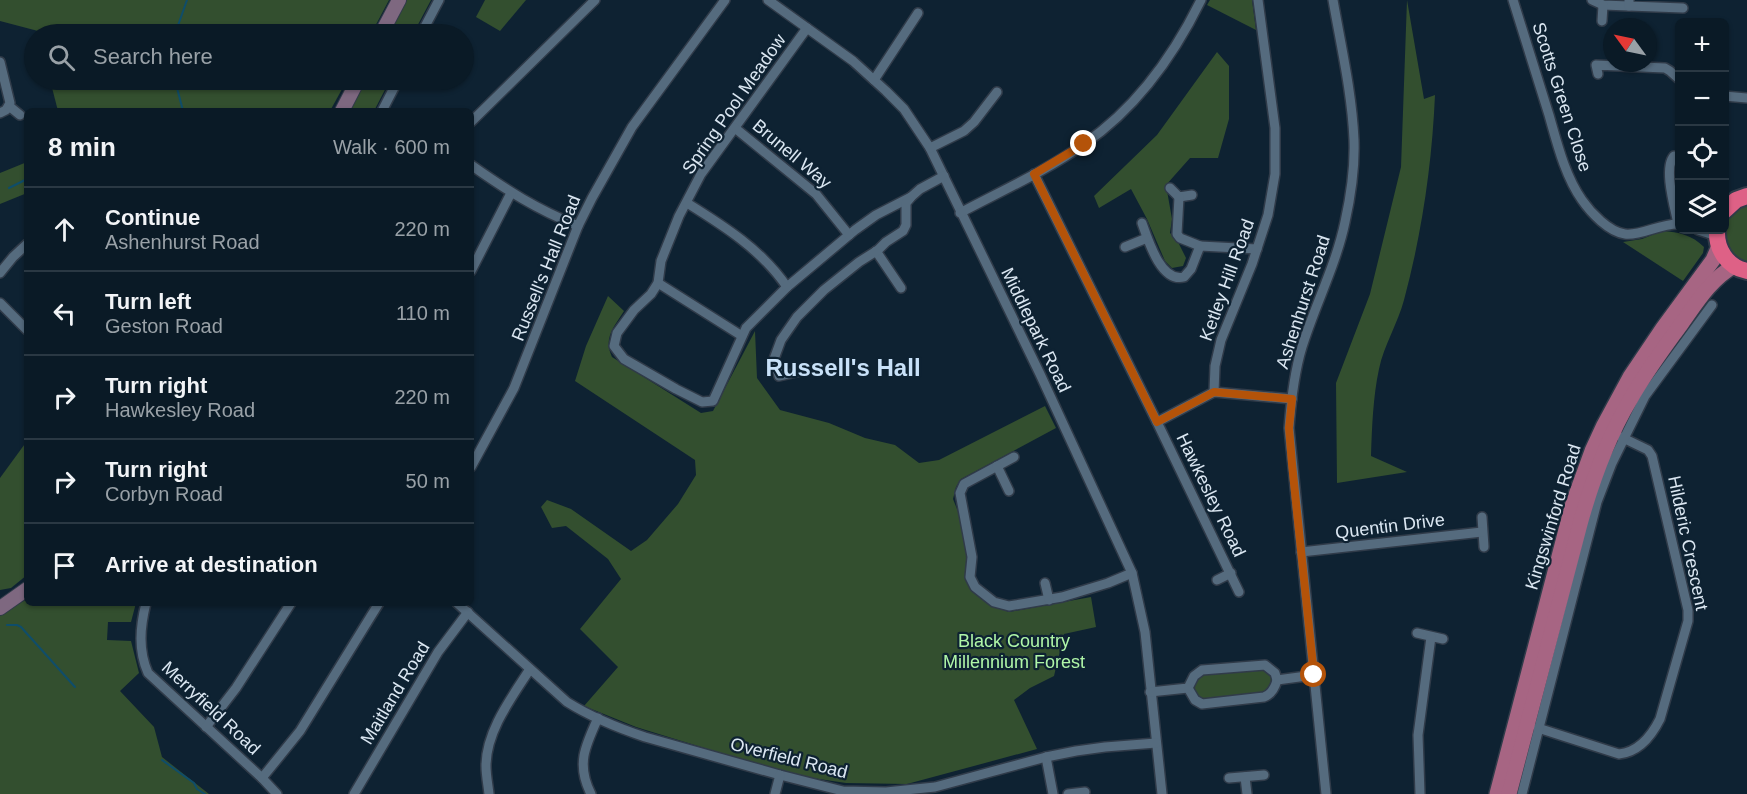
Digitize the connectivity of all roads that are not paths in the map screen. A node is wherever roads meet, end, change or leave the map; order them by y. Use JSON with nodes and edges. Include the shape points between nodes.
{"nodes":[{"id":1,"x":399,"y":0,"type":"edge"},
{"id":2,"x":439,"y":0,"type":"edge"},
{"id":3,"x":595,"y":0,"type":"edge"},
{"id":4,"x":725,"y":0,"type":"edge"},
{"id":5,"x":768,"y":0,"type":"edge"},
{"id":6,"x":1201,"y":0,"type":"edge"},
{"id":7,"x":1258,"y":0,"type":"edge"},
{"id":8,"x":1333,"y":0,"type":"edge"},
{"id":9,"x":1513,"y":0,"type":"edge"},
{"id":10,"x":1592,"y":0,"type":"edge"},
{"id":11,"x":1629,"y":3,"type":"edge"},
{"id":12,"x":1603,"y":5,"type":"junction"},
{"id":13,"x":1683,"y":8,"type":"dead end"},
{"id":14,"x":918,"y":13,"type":"dead end"},
{"id":15,"x":1602,"y":21,"type":"dead end"},
{"id":16,"x":386,"y":24,"type":"edge"},
{"id":17,"x":426,"y":24,"type":"edge"},
{"id":18,"x":807,"y":28,"type":"junction"},
{"id":19,"x":0,"y":62,"type":"edge"},
{"id":20,"x":1598,"y":74,"type":"dead end"},
{"id":21,"x":1675,"y":75,"type":"edge"},
{"id":22,"x":874,"y":80,"type":"junction"},
{"id":23,"x":353,"y":90,"type":"edge"},
{"id":24,"x":393,"y":90,"type":"edge"},
{"id":25,"x":997,"y":92,"type":"dead end"},
{"id":26,"x":1729,"y":96,"type":"edge"},
{"id":27,"x":1747,"y":98,"type":"edge"},
{"id":28,"x":9,"y":106,"type":"junction"},
{"id":29,"x":344,"y":108,"type":"edge"},
{"id":30,"x":384,"y":108,"type":"edge"},
{"id":31,"x":0,"y":113,"type":"edge"},
{"id":32,"x":20,"y":115,"type":"dead end"},
{"id":33,"x":474,"y":119,"type":"edge"},
{"id":34,"x":735,"y":128,"type":"junction"},
{"id":35,"x":930,"y":148,"type":"junction"},
{"id":36,"x":1674,"y":156,"type":"dead end"},
{"id":37,"x":474,"y":167,"type":"edge"},
{"id":38,"x":1034,"y":174,"type":"junction"},
{"id":39,"x":944,"y":176,"type":"junction"},
{"id":40,"x":1170,"y":188,"type":"dead end"},
{"id":41,"x":511,"y":193,"type":"junction"},
{"id":42,"x":1746,"y":193,"type":"edge"},
{"id":43,"x":1192,"y":195,"type":"dead end"},
{"id":44,"x":911,"y":197,"type":"junction"},
{"id":45,"x":1179,"y":197,"type":"junction"},
{"id":46,"x":687,"y":203,"type":"junction"},
{"id":47,"x":1675,"y":205,"type":"edge"},
{"id":48,"x":1729,"y":207,"type":"edge"},
{"id":49,"x":960,"y":213,"type":"junction"},
{"id":50,"x":1142,"y":223,"type":"dead end"},
{"id":51,"x":1675,"y":224,"type":"edge"},
{"id":52,"x":578,"y":226,"type":"junction"},
{"id":53,"x":849,"y":235,"type":"junction"},
{"id":54,"x":1718,"y":237,"type":"edge"},
{"id":55,"x":1147,"y":238,"type":"junction"},
{"id":56,"x":1200,"y":246,"type":"junction"},
{"id":57,"x":24,"y":247,"type":"edge"},
{"id":58,"x":1125,"y":247,"type":"dead end"},
{"id":59,"x":1257,"y":249,"type":"junction"},
{"id":60,"x":876,"y":251,"type":"junction"},
{"id":61,"x":474,"y":264,"type":"edge"},
{"id":62,"x":1743,"y":272,"type":"edge"},
{"id":63,"x":0,"y":273,"type":"edge"},
{"id":64,"x":658,"y":283,"type":"junction"},
{"id":65,"x":787,"y":287,"type":"junction"},
{"id":66,"x":901,"y":288,"type":"dead end"},
{"id":67,"x":0,"y":303,"type":"edge"},
{"id":68,"x":1712,"y":305,"type":"dead end"},
{"id":69,"x":24,"y":327,"type":"edge"},
{"id":70,"x":742,"y":336,"type":"junction"},
{"id":71,"x":1672,"y":337,"type":"junction"},
{"id":72,"x":819,"y":367,"type":"dead end"},
{"id":73,"x":1661,"y":372,"type":"junction"},
{"id":74,"x":1214,"y":392,"type":"junction"},
{"id":75,"x":1292,"y":399,"type":"junction"},
{"id":76,"x":1157,"y":422,"type":"junction"},
{"id":77,"x":1618,"y":436,"type":"junction"},
{"id":78,"x":1014,"y":457,"type":"dead end"},
{"id":79,"x":474,"y":461,"type":"edge"},
{"id":80,"x":997,"y":466,"type":"junction"},
{"id":81,"x":1010,"y":491,"type":"dead end"},
{"id":82,"x":1482,"y":517,"type":"dead end"},
{"id":83,"x":1482,"y":532,"type":"junction"},
{"id":84,"x":1484,"y":547,"type":"dead end"},
{"id":85,"x":1301,"y":552,"type":"junction"},
{"id":86,"x":1132,"y":573,"type":"junction"},
{"id":87,"x":1231,"y":573,"type":"junction"},
{"id":88,"x":1217,"y":580,"type":"dead end"},
{"id":89,"x":1045,"y":583,"type":"dead end"},
{"id":90,"x":1239,"y":592,"type":"dead end"},
{"id":91,"x":22,"y":593,"type":"edge"},
{"id":92,"x":1049,"y":600,"type":"junction"},
{"id":93,"x":0,"y":603,"type":"edge"},
{"id":94,"x":146,"y":606,"type":"edge"},
{"id":95,"x":289,"y":606,"type":"edge"},
{"id":96,"x":377,"y":606,"type":"edge"},
{"id":97,"x":461,"y":606,"type":"edge"},
{"id":98,"x":0,"y":608,"type":"edge"},
{"id":99,"x":468,"y":612,"type":"junction"},
{"id":100,"x":1417,"y":633,"type":"dead end"},
{"id":101,"x":1431,"y":638,"type":"junction"},
{"id":102,"x":1443,"y":639,"type":"dead end"},
{"id":103,"x":530,"y":669,"type":"junction"},
{"id":104,"x":1314,"y":675,"type":"junction"},
{"id":105,"x":1277,"y":680,"type":"junction"},
{"id":106,"x":1188,"y":688,"type":"junction"},
{"id":107,"x":1150,"y":692,"type":"junction"},
{"id":108,"x":598,"y":718,"type":"junction"},
{"id":109,"x":206,"y":727,"type":"junction"},
{"id":110,"x":1538,"y":728,"type":"junction"},
{"id":111,"x":1156,"y":743,"type":"junction"},
{"id":112,"x":1046,"y":757,"type":"junction"},
{"id":113,"x":780,"y":775,"type":"junction"},
{"id":114,"x":1264,"y":775,"type":"dead end"},
{"id":115,"x":1245,"y":777,"type":"junction"},
{"id":116,"x":262,"y":778,"type":"junction"},
{"id":117,"x":1229,"y":778,"type":"dead end"},
{"id":118,"x":1085,"y":792,"type":"dead end"},
{"id":119,"x":277,"y":794,"type":"edge"},
{"id":120,"x":354,"y":794,"type":"edge"},
{"id":121,"x":489,"y":794,"type":"edge"},
{"id":122,"x":591,"y":794,"type":"edge"},
{"id":123,"x":775,"y":794,"type":"edge"},
{"id":124,"x":1053,"y":794,"type":"edge"},
{"id":125,"x":1068,"y":794,"type":"edge"},
{"id":126,"x":1162,"y":794,"type":"edge"},
{"id":127,"x":1247,"y":794,"type":"edge"},
{"id":128,"x":1326,"y":794,"type":"edge"},
{"id":129,"x":1420,"y":794,"type":"edge"},
{"id":130,"x":1497,"y":794,"type":"edge"},
{"id":131,"x":1509,"y":794,"type":"edge"},
{"id":132,"x":1522,"y":794,"type":"edge"}],
"edges":[{"from":1,"to":16,"type":"main road"},
{"from":2,"to":17,"type":"street"},
{"from":3,"to":33,"type":"street"},
{"from":4,"to":52,"type":"street","name":"Russell's Hall Road","via":[[633,127]]},
{"from":5,"to":18,"type":"street","name":"Middlepark Road"},
{"from":6,"to":38,"type":"street","via":[[1173,50],[1117,117],[1084,144]]},
{"from":7,"to":59,"type":"street","name":"Ketley Hill Road","via":[[1275,128],[1275,174]]},
{"from":8,"to":75,"type":"street","name":"Ashenhurst Road","via":[[1350,98],[1353,182],[1334,261],[1301,348]]},
{"from":9,"to":51,"type":"street","name":"Scotts Green Close","via":[[1558,145],[1582,200],[1598,217],[1626,234]]},
{"from":10,"to":12,"type":"street"},
{"from":11,"to":12,"type":"street"},
{"from":11,"to":13,"type":"street"},
{"from":12,"to":15,"type":"street"},
{"from":14,"to":22,"type":"street"},
{"from":18,"to":22,"type":"street","name":"Middlepark Road"},
{"from":18,"to":34,"type":"street","name":"Spring Pool Meadow"},
{"from":19,"to":28,"type":"street"},
{"from":20,"to":21,"type":"street","via":[[1596,65],[1665,68]]},
{"from":22,"to":35,"type":"street","name":"Middlepark Road","via":[[904,109]]},
{"from":23,"to":29,"type":"main road"},
{"from":24,"to":30,"type":"street"},
{"from":25,"to":35,"type":"street","via":[[974,122]]},
{"from":26,"to":27,"type":"street"},
{"from":28,"to":31,"type":"street"},
{"from":28,"to":32,"type":"street"},
{"from":34,"to":46,"type":"street","name":"Spring Pool Meadow","via":[[701,174]]},
{"from":34,"to":53,"type":"street","name":"Brunell Way","via":[[808,187]]},
{"from":35,"to":39,"type":"street","name":"Middlepark Road"},
{"from":36,"to":47,"type":"street","via":[[1668,166]]},
{"from":37,"to":41,"type":"street"},
{"from":38,"to":49,"type":"street"},
{"from":38,"to":76,"type":"street","name":"Hawkesley Road"},
{"from":39,"to":44,"type":"street","name":"Spring Pool Meadow"},
{"from":39,"to":49,"type":"street","name":"Middlepark Road"},
{"from":40,"to":45,"type":"street"},
{"from":41,"to":52,"type":"street"},
{"from":41,"to":61,"type":"street"},
{"from":42,"to":48,"type":"highway"},
{"from":43,"to":45,"type":"street"},
{"from":44,"to":53,"type":"street","name":"Spring Pool Meadow"},
{"from":44,"to":60,"type":"street","via":[[906,203],[903,231]]},
{"from":45,"to":56,"type":"street","via":[[1177,234]]},
{"from":46,"to":64,"type":"street","name":"Spring Pool Meadow","via":[[661,261]]},
{"from":46,"to":65,"type":"street","via":[[748,245]]},
{"from":49,"to":86,"type":"street","name":"Middlepark Road"},
{"from":50,"to":55,"type":"street"},
{"from":52,"to":79,"type":"street","name":"Russell's Hall Road","via":[[514,388]]},
{"from":53,"to":65,"type":"street","name":"Spring Pool Meadow"},
{"from":54,"to":62,"type":"highway","via":[[1725,257]]},
{"from":54,"to":130,"type":"main road","name":"Kingswinford Road","via":[[1713,260],[1630,377],[1592,451],[1574,503]]},
{"from":55,"to":56,"type":"street","via":[[1166,273],[1178,279],[1191,269]]},
{"from":55,"to":58,"type":"street"},
{"from":56,"to":59,"type":"street"},
{"from":57,"to":63,"type":"street"},
{"from":59,"to":74,"type":"street","name":"Ketley Hill Road","via":[[1221,340]]},
{"from":60,"to":66,"type":"street"},
{"from":60,"to":72,"type":"street","via":[[824,290],[781,340],[774,359],[779,376]]},
{"from":62,"to":71,"type":"main road","name":"Kingswinford Road","via":[[1724,272]]},
{"from":64,"to":70,"type":"street"},
{"from":64,"to":70,"type":"street","name":"Spring Pool Meadow","via":[[617,333],[614,346],[624,359],[693,398],[708,402],[716,396]]},
{"from":65,"to":70,"type":"street","name":"Spring Pool Meadow"},
{"from":67,"to":69,"type":"street"},
{"from":68,"to":73,"type":"street","name":"Kingswinford Road"},
{"from":71,"to":73,"type":"street","name":"Kingswinford Road"},
{"from":71,"to":77,"type":"main road","name":"Kingswinford Road","via":[[1629,400]]},
{"from":73,"to":77,"type":"street","name":"Kingswinford Road"},
{"from":74,"to":75,"type":"street"},
{"from":74,"to":76,"type":"street"},
{"from":75,"to":85,"type":"street","name":"Ashenhurst Road","via":[[1289,428]]},
{"from":76,"to":87,"type":"street","name":"Hawkesley Road"},
{"from":77,"to":110,"type":"street","name":"Kingswinford Road"},
{"from":77,"to":110,"type":"street","name":"Hilderic Crescent","via":[[1648,450],[1652,456],[1688,621],[1660,719],[1640,747],[1618,754]]},
{"from":77,"to":131,"type":"main road","name":"Kingswinford Road","via":[[1592,483]]},
{"from":78,"to":80,"type":"street"},
{"from":80,"to":81,"type":"street"},
{"from":80,"to":92,"type":"street","via":[[964,484],[960,493],[972,557],[970,577],[975,587],[994,602],[1009,606]]},
{"from":82,"to":83,"type":"street"},
{"from":83,"to":84,"type":"street"},
{"from":83,"to":85,"type":"street","name":"Quentin Drive"},
{"from":85,"to":104,"type":"street","name":"Ashenhurst Road"},
{"from":86,"to":92,"type":"street"},
{"from":86,"to":107,"type":"street","name":"Middlepark Road","via":[[1144,632]]},
{"from":87,"to":88,"type":"street","name":"Hawkesley Road"},
{"from":87,"to":90,"type":"street","name":"Hawkesley Road"},
{"from":89,"to":92,"type":"street"},
{"from":91,"to":93,"type":"main road"},
{"from":91,"to":98,"type":"main road"},
{"from":94,"to":109,"type":"street","name":"Merryfield Road","via":[[140,640],[142,661],[148,673]]},
{"from":95,"to":109,"type":"street"},
{"from":96,"to":116,"type":"street","via":[[300,731]]},
{"from":97,"to":99,"type":"street","name":"Overfield Road"},
{"from":99,"to":103,"type":"street","name":"Overfield Road"},
{"from":99,"to":120,"type":"street","name":"Maitland Road","via":[[438,652]]},
{"from":100,"to":101,"type":"street"},
{"from":101,"to":102,"type":"street"},
{"from":101,"to":129,"type":"street","via":[[1418,735]]},
{"from":103,"to":108,"type":"street","name":"Overfield Road","via":[[567,702]]},
{"from":103,"to":121,"type":"street","via":[[493,733],[486,764]]},
{"from":104,"to":105,"type":"street"},
{"from":104,"to":128,"type":"street","name":"Ashenhurst Road"},
{"from":105,"to":106,"type":"street","via":[[1275,673],[1264,665],[1202,670]]},
{"from":105,"to":106,"type":"street","via":[[1275,688],[1264,697],[1202,704]]},
{"from":106,"to":107,"type":"street"},
{"from":107,"to":111,"type":"street","name":"Middlepark Road"},
{"from":108,"to":113,"type":"street","name":"Overfield Road","via":[[645,737]]},
{"from":108,"to":122,"type":"street","via":[[583,760],[584,781]]},
{"from":109,"to":116,"type":"street","name":"Merryfield Road"},
{"from":110,"to":132,"type":"street","name":"Kingswinford Road"},
{"from":111,"to":112,"type":"street","name":"Overfield Road"},
{"from":111,"to":126,"type":"street","name":"Middlepark Road"},
{"from":112,"to":113,"type":"street","name":"Overfield Road","via":[[935,787],[886,792],[843,790]]},
{"from":112,"to":124,"type":"street"},
{"from":113,"to":123,"type":"street"},
{"from":114,"to":115,"type":"street"},
{"from":115,"to":117,"type":"street"},
{"from":115,"to":127,"type":"street"},
{"from":116,"to":119,"type":"street","name":"Merryfield Road"},
{"from":118,"to":125,"type":"street"}]}
